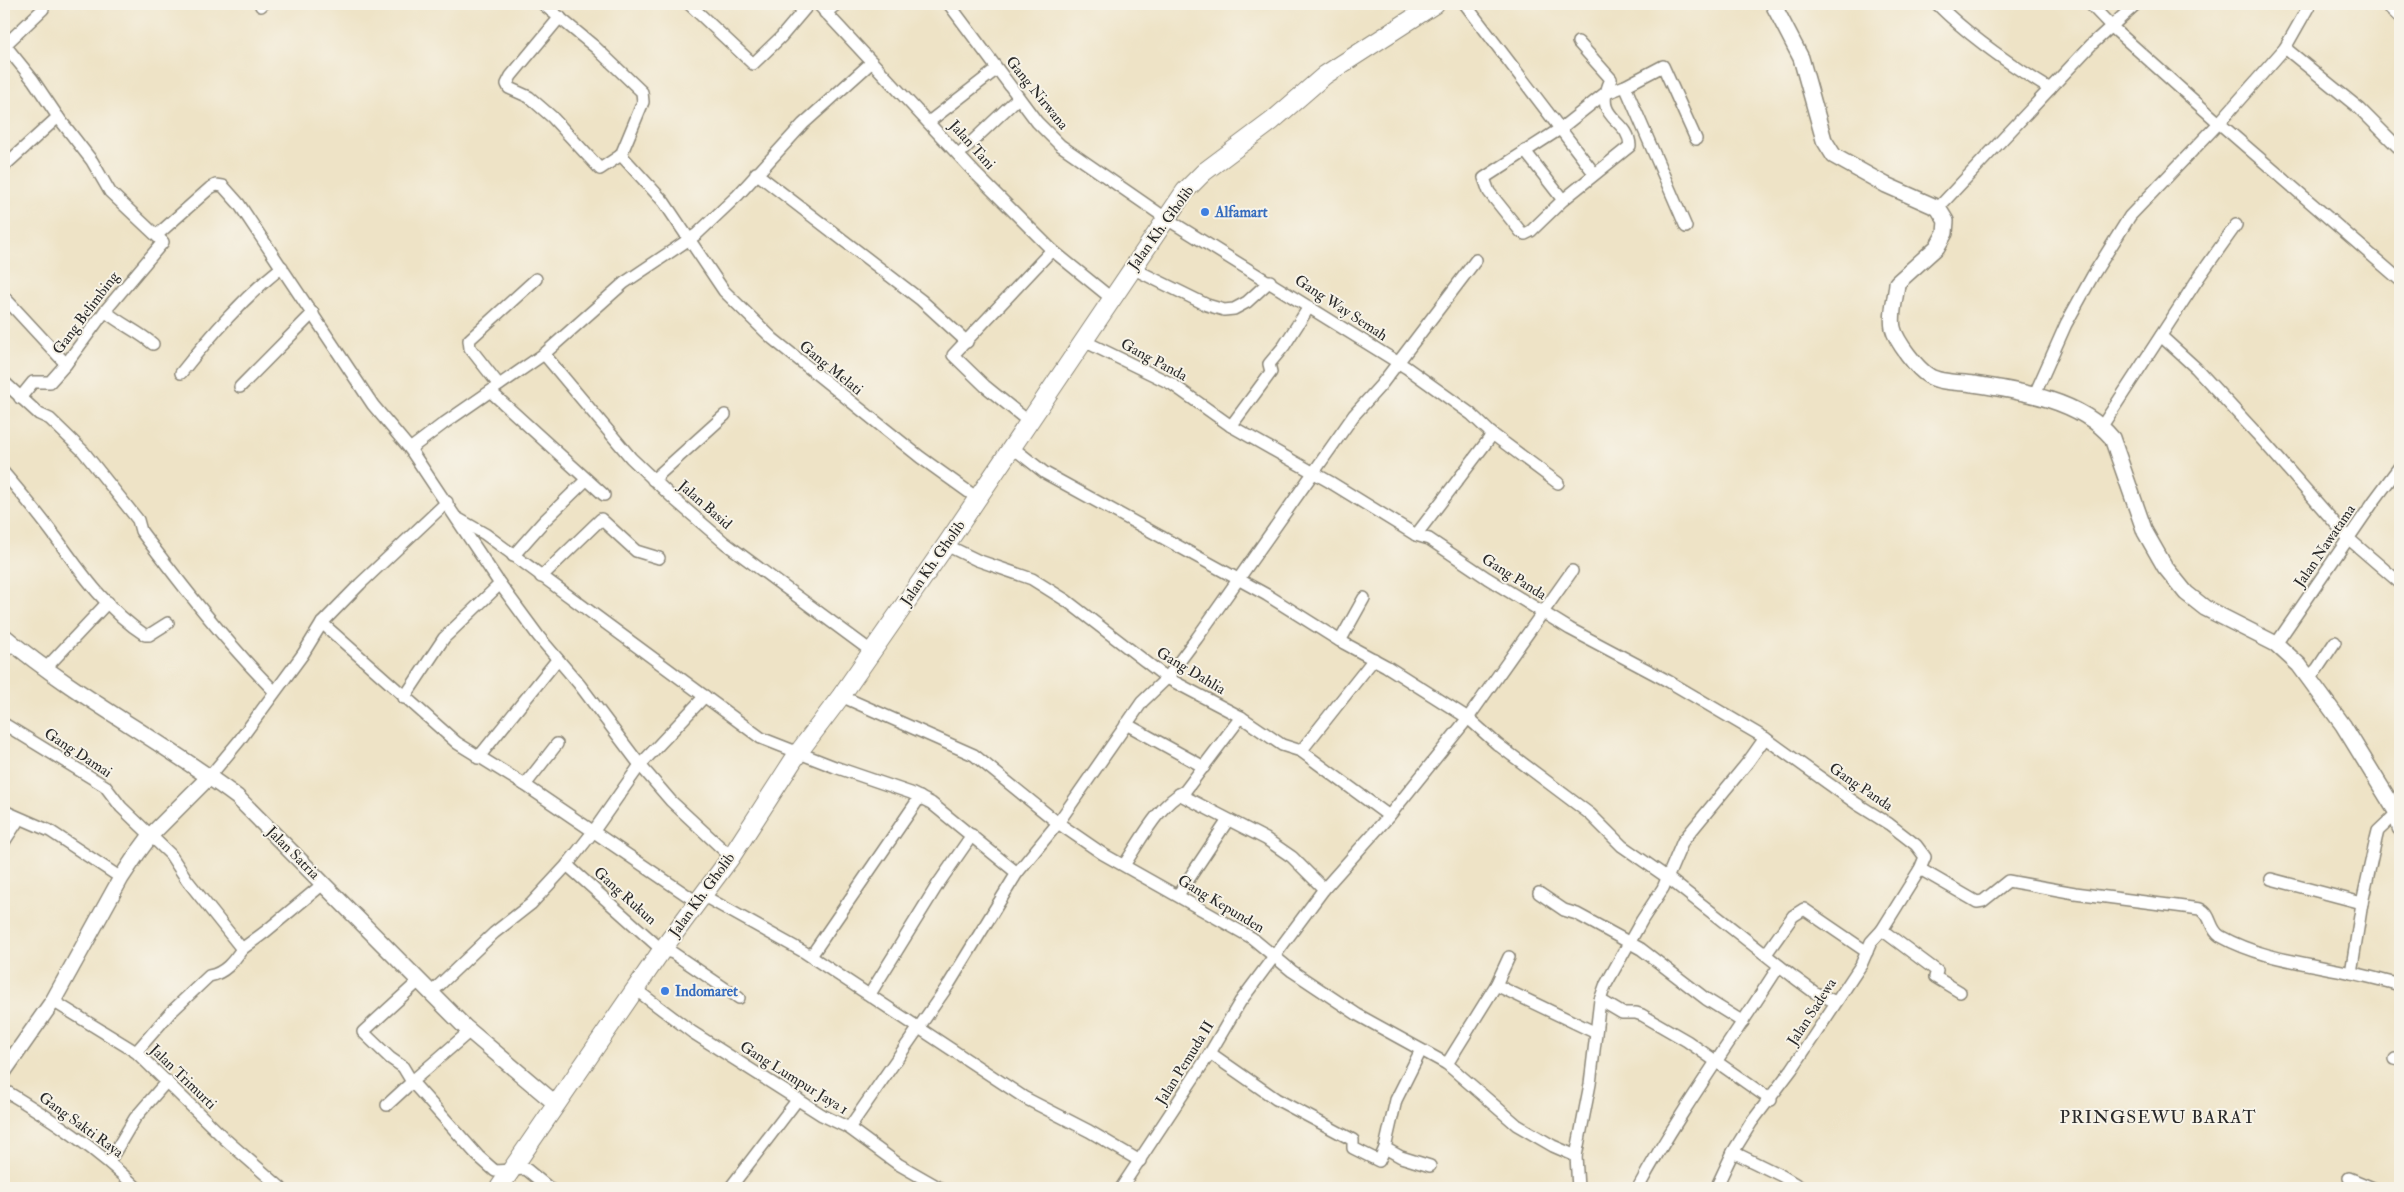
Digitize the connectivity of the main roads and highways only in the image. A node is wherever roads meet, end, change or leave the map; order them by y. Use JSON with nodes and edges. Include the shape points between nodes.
{"nodes":[{"id":1,"x":1435,"y":4,"type":"edge"},
{"id":2,"x":499,"y":1188,"type":"edge"}],
"edges":[{"from":1,"to":2,"type":"main road","name":"Jalan Kh. Gholib","via":[[1325,75],[1272,121],[1204,172],[1185,191],[946,545],[798,753],[731,857],[696,896]]}]}
